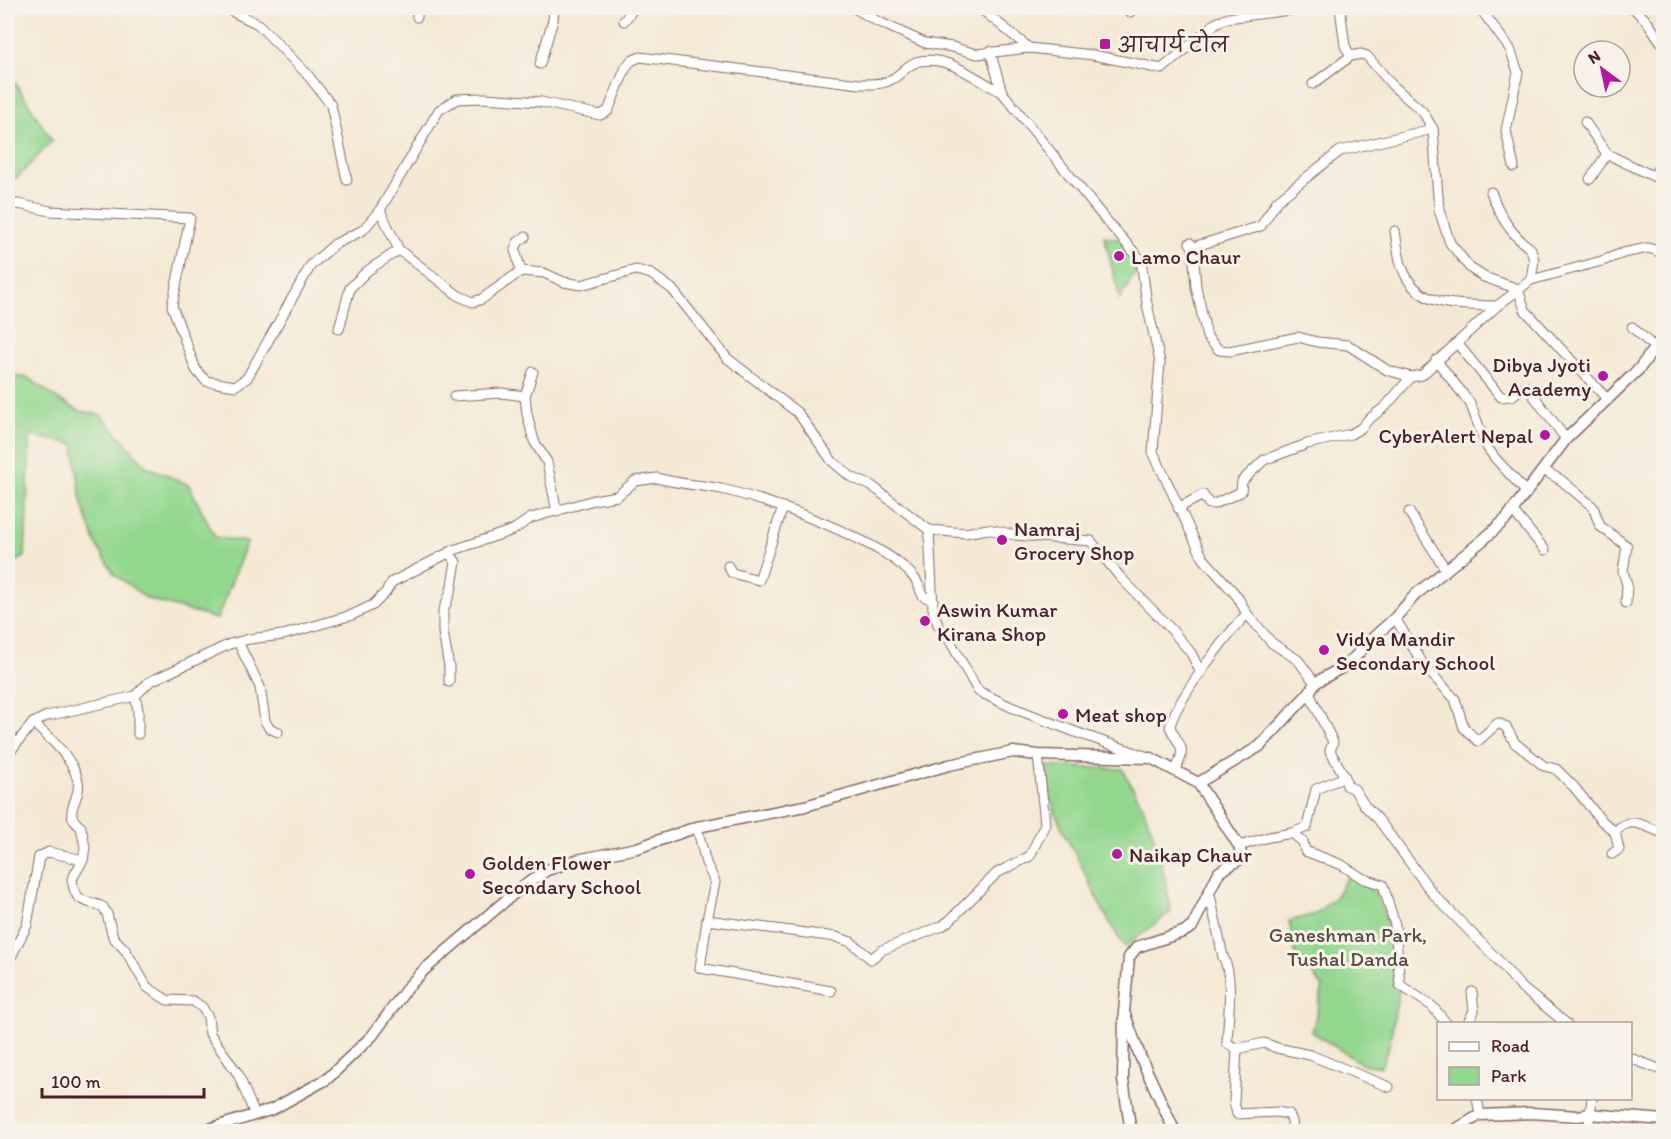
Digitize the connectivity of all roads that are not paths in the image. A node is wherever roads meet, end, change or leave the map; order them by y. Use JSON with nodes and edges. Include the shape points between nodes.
{"nodes":[{"id":1,"x":229,"y":8,"type":"edge"},
{"id":2,"x":554,"y":8,"type":"edge"},
{"id":3,"x":634,"y":8,"type":"edge"},
{"id":4,"x":854,"y":8,"type":"edge"},
{"id":5,"x":980,"y":8,"type":"edge"},
{"id":6,"x":1307,"y":8,"type":"edge"},
{"id":7,"x":1340,"y":8,"type":"edge"},
{"id":8,"x":1480,"y":8,"type":"edge"},
{"id":9,"x":1633,"y":8,"type":"edge"},
{"id":10,"x":624,"y":21,"type":"dead end"},
{"id":11,"x":1664,"y":46,"type":"edge"},
{"id":12,"x":1029,"y":48,"type":"junction"},
{"id":13,"x":990,"y":51,"type":"junction"},
{"id":14,"x":1351,"y":56,"type":"junction"},
{"id":15,"x":540,"y":64,"type":"dead end"},
{"id":16,"x":1313,"y":84,"type":"dead end"},
{"id":17,"x":1002,"y":92,"type":"junction"},
{"id":18,"x":1585,"y":122,"type":"dead end"},
{"id":19,"x":1432,"y":129,"type":"junction"},
{"id":20,"x":1607,"y":154,"type":"junction"},
{"id":21,"x":1664,"y":166,"type":"edge"},
{"id":22,"x":1514,"y":167,"type":"dead end"},
{"id":23,"x":1590,"y":179,"type":"dead end"},
{"id":24,"x":347,"y":180,"type":"dead end"},
{"id":25,"x":1491,"y":192,"type":"dead end"},
{"id":26,"x":8,"y":206,"type":"edge"},
{"id":27,"x":380,"y":210,"type":"junction"},
{"id":28,"x":1395,"y":231,"type":"dead end"},
{"id":29,"x":525,"y":237,"type":"dead end"},
{"id":30,"x":399,"y":250,"type":"junction"},
{"id":31,"x":1664,"y":255,"type":"edge"},
{"id":32,"x":521,"y":271,"type":"junction"},
{"id":33,"x":1531,"y":280,"type":"junction"},
{"id":34,"x":1518,"y":289,"type":"junction"},
{"id":35,"x":1497,"y":306,"type":"junction"},
{"id":36,"x":1632,"y":327,"type":"dead end"},
{"id":37,"x":339,"y":329,"type":"dead end"},
{"id":38,"x":1664,"y":335,"type":"edge"},
{"id":39,"x":1457,"y":343,"type":"junction"},
{"id":40,"x":1654,"y":347,"type":"junction"},
{"id":41,"x":1436,"y":360,"type":"junction"},
{"id":42,"x":533,"y":372,"type":"dead end"},
{"id":43,"x":1411,"y":377,"type":"junction"},
{"id":44,"x":453,"y":396,"type":"dead end"},
{"id":45,"x":525,"y":396,"type":"junction"},
{"id":46,"x":1608,"y":400,"type":"junction"},
{"id":47,"x":1566,"y":439,"type":"junction"},
{"id":48,"x":1542,"y":470,"type":"junction"},
{"id":49,"x":1527,"y":493,"type":"junction"},
{"id":50,"x":783,"y":507,"type":"junction"},
{"id":51,"x":1178,"y":508,"type":"junction"},
{"id":52,"x":1513,"y":511,"type":"junction"},
{"id":53,"x":557,"y":512,"type":"junction"},
{"id":54,"x":1409,"y":512,"type":"dead end"},
{"id":55,"x":929,"y":530,"type":"junction"},
{"id":56,"x":1545,"y":550,"type":"dead end"},
{"id":57,"x":448,"y":553,"type":"junction"},
{"id":58,"x":728,"y":566,"type":"dead end"},
{"id":59,"x":1446,"y":570,"type":"junction"},
{"id":60,"x":933,"y":600,"type":"junction"},
{"id":61,"x":1626,"y":603,"type":"dead end"},
{"id":62,"x":1246,"y":614,"type":"junction"},
{"id":63,"x":1395,"y":618,"type":"junction"},
{"id":64,"x":238,"y":642,"type":"junction"},
{"id":65,"x":1201,"y":673,"type":"junction"},
{"id":66,"x":449,"y":682,"type":"dead end"},
{"id":67,"x":1316,"y":683,"type":"junction"},
{"id":68,"x":1309,"y":693,"type":"junction"},
{"id":69,"x":135,"y":696,"type":"junction"},
{"id":70,"x":33,"y":723,"type":"junction"},
{"id":71,"x":278,"y":732,"type":"dead end"},
{"id":72,"x":138,"y":734,"type":"dead end"},
{"id":73,"x":8,"y":754,"type":"edge"},
{"id":74,"x":1038,"y":755,"type":"junction"},
{"id":75,"x":1151,"y":758,"type":"junction"},
{"id":76,"x":1176,"y":770,"type":"junction"},
{"id":77,"x":1345,"y":777,"type":"junction"},
{"id":78,"x":1198,"y":783,"type":"junction"},
{"id":79,"x":697,"y":827,"type":"junction"},
{"id":80,"x":1615,"y":832,"type":"junction"},
{"id":81,"x":1292,"y":833,"type":"junction"},
{"id":82,"x":1664,"y":833,"type":"edge"},
{"id":83,"x":1239,"y":846,"type":"junction"},
{"id":84,"x":1612,"y":854,"type":"dead end"},
{"id":85,"x":83,"y":860,"type":"junction"},
{"id":86,"x":1210,"y":895,"type":"junction"},
{"id":87,"x":707,"y":920,"type":"junction"},
{"id":88,"x":11,"y":957,"type":"dead end"},
{"id":89,"x":831,"y":991,"type":"dead end"},
{"id":90,"x":1472,"y":992,"type":"dead end"},
{"id":91,"x":1124,"y":1012,"type":"junction"},
{"id":92,"x":1446,"y":1022,"type":"edge"},
{"id":93,"x":1468,"y":1022,"type":"edge"},
{"id":94,"x":1566,"y":1022,"type":"edge"},
{"id":95,"x":1237,"y":1049,"type":"junction"},
{"id":96,"x":1632,"y":1060,"type":"edge"},
{"id":97,"x":1664,"y":1071,"type":"edge"},
{"id":98,"x":1389,"y":1087,"type":"dead end"},
{"id":99,"x":1477,"y":1100,"type":"edge"},
{"id":100,"x":1592,"y":1100,"type":"edge"},
{"id":101,"x":1589,"y":1114,"type":"junction"},
{"id":102,"x":255,"y":1115,"type":"junction"},
{"id":103,"x":1480,"y":1115,"type":"junction"},
{"id":104,"x":240,"y":1119,"type":"junction"},
{"id":105,"x":1664,"y":1120,"type":"edge"},
{"id":106,"x":200,"y":1131,"type":"edge"},
{"id":107,"x":238,"y":1131,"type":"edge"},
{"id":108,"x":1131,"y":1131,"type":"edge"},
{"id":109,"x":1175,"y":1131,"type":"edge"},
{"id":110,"x":1293,"y":1131,"type":"edge"},
{"id":111,"x":1451,"y":1131,"type":"edge"},
{"id":112,"x":1588,"y":1131,"type":"edge"}],
"edges":[{"from":1,"to":24,"type":"street","via":[[258,24],[331,105]]},
{"from":2,"to":15,"type":"street"},
{"from":3,"to":10,"type":"street"},
{"from":4,"to":13,"type":"street","via":[[925,43],[977,54]]},
{"from":5,"to":12,"type":"street"},
{"from":6,"to":12,"type":"street","via":[[1227,18],[1162,69],[1093,55]]},
{"from":7,"to":14,"type":"street","via":[[1345,46]]},
{"from":8,"to":22,"type":"street","via":[[1510,49],[1518,72],[1506,131]]},
{"from":9,"to":11,"type":"street"},
{"from":12,"to":13,"type":"street"},
{"from":13,"to":17,"type":"street"},
{"from":14,"to":16,"type":"street"},
{"from":14,"to":19,"type":"street","via":[[1367,56],[1423,112]]},
{"from":17,"to":27,"type":"street","via":[[956,66],[936,62],[920,61],[892,80],[860,84],[635,58],[626,67],[608,111],[600,115],[541,102],[457,99],[439,110]]},
{"from":17,"to":51,"type":"street","via":[[1141,260],[1160,362],[1153,452]]},
{"from":18,"to":20,"type":"street"},
{"from":19,"to":34,"type":"street","via":[[1439,210],[1450,243],[1470,268]]},
{"from":19,"to":43,"type":"street","via":[[1340,151],[1277,201],[1261,226],[1192,245],[1207,337],[1219,350],[1298,338],[1348,345],[1387,370]]},
{"from":20,"to":21,"type":"street","via":[[1655,177],[1658,168]]},
{"from":20,"to":23,"type":"street"},
{"from":25,"to":33,"type":"street","via":[[1507,228],[1531,249]]},
{"from":26,"to":27,"type":"street","via":[[190,218],[172,306],[196,370],[206,381],[235,386],[247,378],[311,265],[335,244],[363,230]]},
{"from":27,"to":30,"type":"street"},
{"from":28,"to":35,"type":"street","via":[[1402,266],[1416,292],[1432,301]]},
{"from":29,"to":32,"type":"street","via":[[515,250]]},
{"from":30,"to":32,"type":"street","via":[[459,296],[473,302],[482,300]]},
{"from":30,"to":37,"type":"street","via":[[367,271],[350,288]]},
{"from":31,"to":33,"type":"street","via":[[1648,248]]},
{"from":32,"to":55,"type":"street","via":[[544,273],[581,285],[636,270],[651,274],[672,289],[727,358],[798,413],[832,461]]},
{"from":33,"to":34,"type":"street"},
{"from":34,"to":35,"type":"street"},
{"from":34,"to":46,"type":"street","via":[[1525,310]]},
{"from":35,"to":39,"type":"street"},
{"from":36,"to":40,"type":"street"},
{"from":38,"to":40,"type":"street"},
{"from":39,"to":41,"type":"street"},
{"from":39,"to":47,"type":"street","via":[[1501,396],[1512,396],[1527,387]]},
{"from":40,"to":46,"type":"street"},
{"from":41,"to":43,"type":"street","via":[[1422,375]]},
{"from":41,"to":49,"type":"street","via":[[1465,395],[1494,458]]},
{"from":42,"to":45,"type":"street"},
{"from":43,"to":51,"type":"street","via":[[1386,406],[1351,434],[1307,444],[1264,460],[1242,481],[1241,492],[1214,504],[1209,504],[1203,495]]},
{"from":44,"to":45,"type":"street"},
{"from":45,"to":53,"type":"street","via":[[534,441],[547,462]]},
{"from":46,"to":47,"type":"street"},
{"from":47,"to":48,"type":"street"},
{"from":48,"to":49,"type":"street"},
{"from":48,"to":61,"type":"street","via":[[1561,480],[1593,507],[1600,526],[1627,546],[1623,571]]},
{"from":49,"to":52,"type":"street"},
{"from":50,"to":53,"type":"street","via":[[721,489],[646,478],[635,481],[617,496]]},
{"from":50,"to":58,"type":"street","via":[[759,580],[732,573]]},
{"from":50,"to":60,"type":"street","via":[[892,558],[915,579],[923,596]]},
{"from":51,"to":62,"type":"street","via":[[1203,558],[1237,596]]},
{"from":52,"to":56,"type":"street"},
{"from":52,"to":59,"type":"street"},
{"from":53,"to":57,"type":"street","via":[[531,518],[513,530]]},
{"from":54,"to":59,"type":"street"},
{"from":55,"to":60,"type":"street"},
{"from":55,"to":65,"type":"street","via":[[965,533],[988,529],[1091,541],[1191,653]]},
{"from":57,"to":64,"type":"street","via":[[392,582],[373,605],[352,615],[283,635]]},
{"from":57,"to":66,"type":"street","via":[[456,562],[443,611]]},
{"from":59,"to":63,"type":"street","via":[[1415,595]]},
{"from":60,"to":75,"type":"street","via":[[938,625],[978,691],[1078,733]]},
{"from":62,"to":65,"type":"street"},
{"from":62,"to":67,"type":"street","via":[[1272,643],[1298,660]]},
{"from":63,"to":67,"type":"street","via":[[1348,664]]},
{"from":63,"to":80,"type":"street","via":[[1425,667],[1455,699],[1464,728],[1478,741],[1498,723],[1506,727],[1515,743],[1544,766],[1556,769]]},
{"from":64,"to":69,"type":"street","via":[[149,682]]},
{"from":64,"to":71,"type":"street","via":[[260,687],[265,721]]},
{"from":65,"to":76,"type":"street","via":[[1171,719],[1170,727],[1183,754]]},
{"from":67,"to":68,"type":"street"},
{"from":68,"to":77,"type":"street","via":[[1333,742],[1330,751]]},
{"from":68,"to":78,"type":"street","via":[[1260,746]]},
{"from":69,"to":70,"type":"street","via":[[47,716]]},
{"from":69,"to":72,"type":"street"},
{"from":70,"to":73,"type":"street"},
{"from":70,"to":85,"type":"street","via":[[63,751],[79,782],[71,815],[81,827]]},
{"from":74,"to":75,"type":"street"},
{"from":74,"to":79,"type":"street","via":[[1012,752],[949,765],[805,806]]},
{"from":74,"to":87,"type":"street","via":[[1045,824],[1029,856],[997,873],[942,926],[882,950],[871,959],[851,942],[836,937]]},
{"from":75,"to":76,"type":"street"},
{"from":76,"to":78,"type":"street"},
{"from":77,"to":81,"type":"street","via":[[1316,789],[1307,827]]},
{"from":77,"to":94,"type":"street","via":[[1347,786],[1354,789],[1378,819],[1433,894],[1521,987]]},
{"from":78,"to":83,"type":"street"},
{"from":79,"to":87,"type":"street","via":[[715,882]]},
{"from":79,"to":102,"type":"street","via":[[637,848],[547,870],[424,970],[372,1036],[327,1080]]},
{"from":80,"to":82,"type":"street","via":[[1627,822]]},
{"from":80,"to":84,"type":"street","via":[[1619,849]]},
{"from":81,"to":83,"type":"street"},
{"from":81,"to":92,"type":"street","via":[[1303,842],[1305,851],[1383,885],[1395,925],[1400,985],[1432,1006]]},
{"from":83,"to":86,"type":"street","via":[[1242,858],[1219,872]]},
{"from":85,"to":88,"type":"street","via":[[49,852],[39,857],[27,925]]},
{"from":85,"to":102,"type":"street","via":[[72,879],[78,898],[103,907],[113,936],[130,956],[147,987],[167,1000],[193,1001],[202,1007],[210,1034],[238,1074]]},
{"from":86,"to":91,"type":"street","via":[[1192,927],[1137,947],[1129,957]]},
{"from":86,"to":95,"type":"street","via":[[1227,963],[1227,1043]]},
{"from":87,"to":89,"type":"street","via":[[700,968]]},
{"from":90,"to":93,"type":"street","via":[[1474,1011]]},
{"from":91,"to":108,"type":"street","via":[[1123,1080]]},
{"from":91,"to":109,"type":"street"},
{"from":95,"to":98,"type":"street","via":[[1264,1042],[1310,1054]]},
{"from":95,"to":110,"type":"street","via":[[1237,1114],[1289,1114]]},
{"from":96,"to":97,"type":"street"},
{"from":99,"to":103,"type":"street"},
{"from":100,"to":101,"type":"street"},
{"from":101,"to":103,"type":"street"},
{"from":101,"to":105,"type":"street"},
{"from":101,"to":112,"type":"street"},
{"from":102,"to":104,"type":"street"},
{"from":103,"to":111,"type":"street"},
{"from":104,"to":106,"type":"street"},
{"from":104,"to":107,"type":"street"}]}
